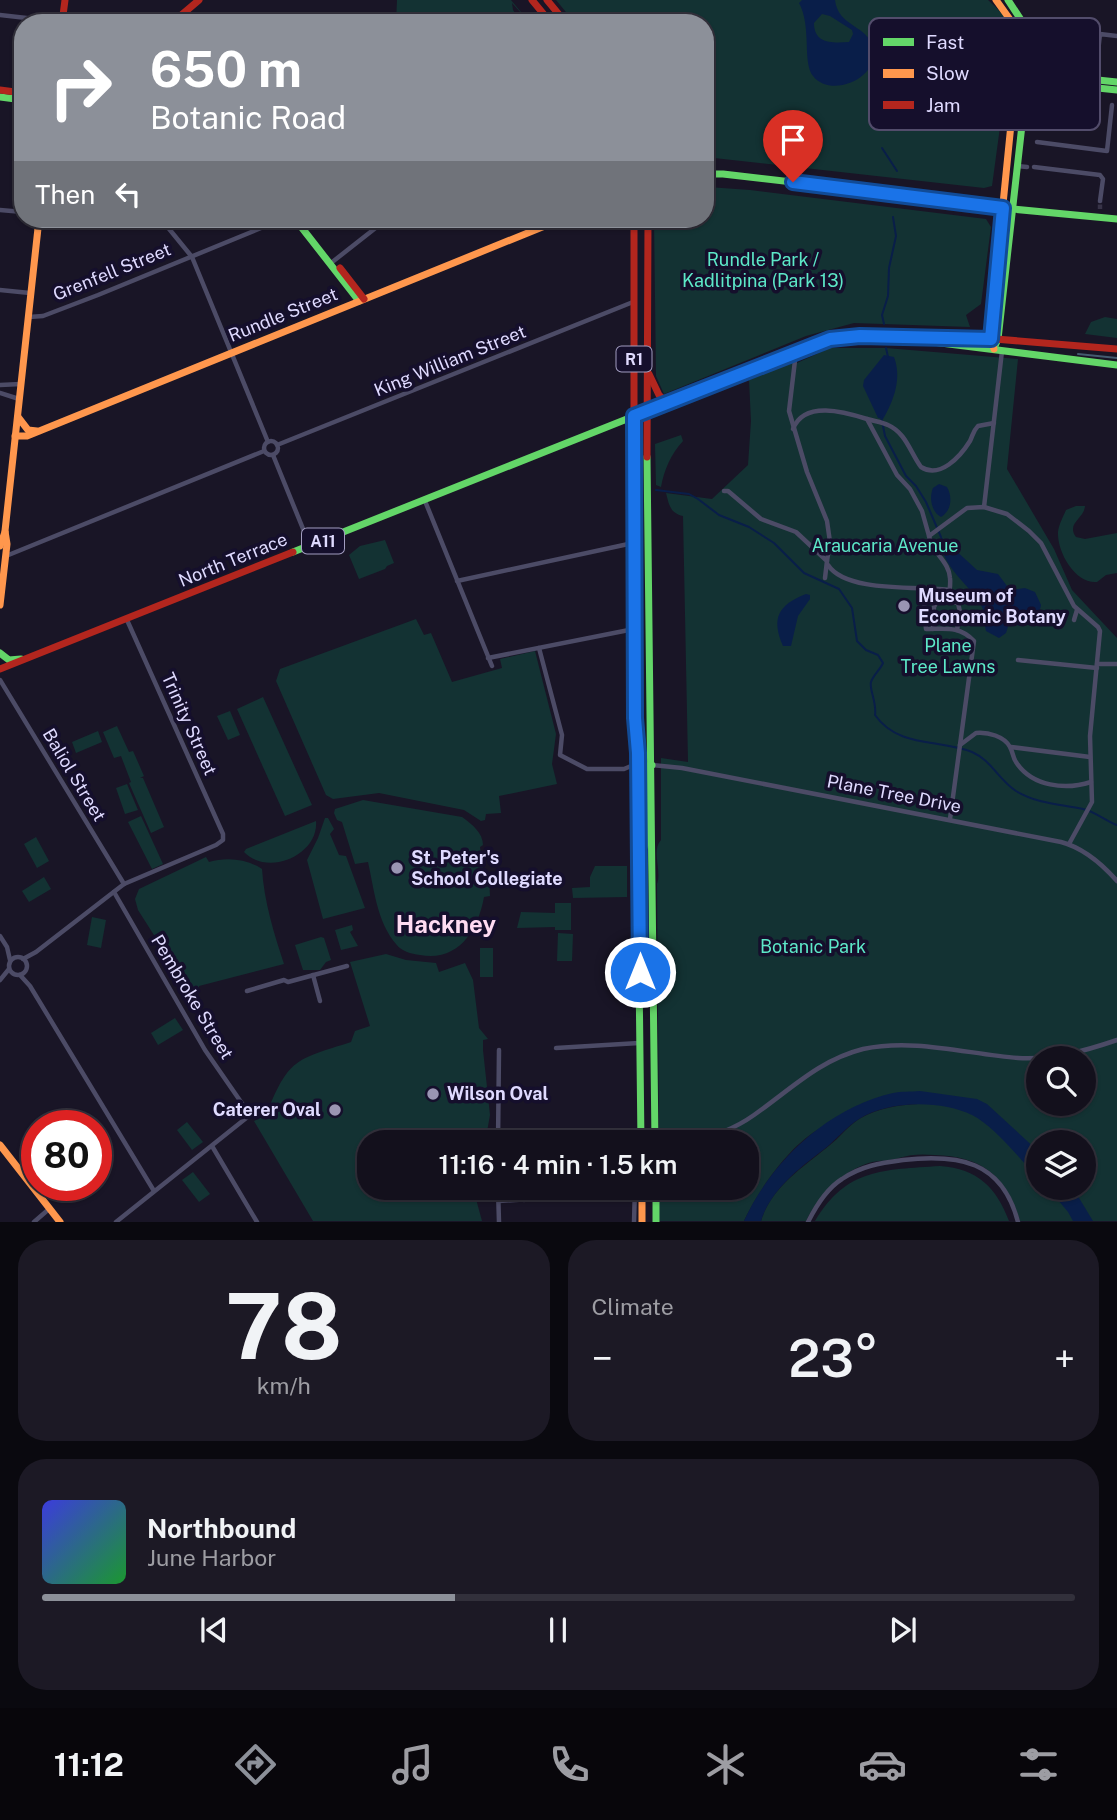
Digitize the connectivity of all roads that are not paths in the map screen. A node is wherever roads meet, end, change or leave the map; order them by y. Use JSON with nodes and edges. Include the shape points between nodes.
{"nodes":[{"id":1,"x":199,"y":0,"type":"edge"},
{"id":2,"x":532,"y":0,"type":"edge"},
{"id":3,"x":547,"y":0,"type":"edge"},
{"id":4,"x":996,"y":0,"type":"edge"},
{"id":5,"x":1008,"y":0,"type":"edge"},
{"id":6,"x":183,"y":14,"type":"edge"},
{"id":7,"x":544,"y":14,"type":"edge"},
{"id":8,"x":559,"y":14,"type":"edge"},
{"id":9,"x":1009,"y":18,"type":"edge"},
{"id":10,"x":1020,"y":18,"type":"edge"},
{"id":11,"x":1112,"y":105,"type":"dead end"},
{"id":12,"x":1012,"y":130,"type":"edge"},
{"id":13,"x":1020,"y":130,"type":"edge"},
{"id":14,"x":1020,"y":141,"type":"junction"},
{"id":15,"x":1029,"y":141,"type":"dead end"},
{"id":16,"x":1010,"y":142,"type":"junction"},
{"id":17,"x":1037,"y":142,"type":"dead end"},
{"id":18,"x":1007,"y":166,"type":"junction"},
{"id":19,"x":1017,"y":166,"type":"junction"},
{"id":20,"x":1027,"y":167,"type":"dead end"},
{"id":21,"x":1034,"y":167,"type":"dead end"},
{"id":22,"x":714,"y":174,"type":"edge"},
{"id":23,"x":1101,"y":201,"type":"tunnel mouth"},
{"id":24,"x":1003,"y":206,"type":"junction"},
{"id":25,"x":1012,"y":207,"type":"junction"},
{"id":26,"x":1117,"y":219,"type":"edge"},
{"id":27,"x":38,"y":228,"type":"edge"},
{"id":28,"x":168,"y":228,"type":"edge"},
{"id":29,"x":261,"y":228,"type":"edge"},
{"id":30,"x":305,"y":228,"type":"edge"},
{"id":31,"x":376,"y":228,"type":"edge"},
{"id":32,"x":540,"y":228,"type":"edge"},
{"id":33,"x":631,"y":228,"type":"edge"},
{"id":34,"x":634,"y":228,"type":"edge"},
{"id":35,"x":648,"y":228,"type":"edge"},
{"id":36,"x":634,"y":240,"type":"junction"},
{"id":37,"x":192,"y":257,"type":"junction"},
{"id":38,"x":333,"y":262,"type":"junction"},
{"id":39,"x":994,"y":287,"type":"junction"},
{"id":40,"x":1003,"y":288,"type":"junction"},
{"id":41,"x":0,"y":289,"type":"edge"},
{"id":42,"x":31,"y":293,"type":"junction"},
{"id":43,"x":361,"y":300,"type":"junction"},
{"id":44,"x":647,"y":301,"type":"junction"},
{"id":45,"x":634,"y":302,"type":"junction"},
{"id":46,"x":29,"y":317,"type":"junction"},
{"id":47,"x":901,"y":338,"type":"junction"},
{"id":48,"x":994,"y":339,"type":"junction"},
{"id":49,"x":1117,"y":349,"type":"edge"},
{"id":50,"x":998,"y":350,"type":"junction"},
{"id":51,"x":797,"y":351,"type":"junction"},
{"id":52,"x":232,"y":353,"type":"junction"},
{"id":53,"x":1117,"y":365,"type":"edge"},
{"id":54,"x":646,"y":370,"type":"junction"},
{"id":55,"x":21,"y":384,"type":"junction"},
{"id":56,"x":0,"y":385,"type":"edge"},
{"id":57,"x":0,"y":393,"type":"edge"},
{"id":58,"x":19,"y":399,"type":"junction"},
{"id":59,"x":667,"y":403,"type":"junction"},
{"id":60,"x":647,"y":411,"type":"junction"},
{"id":61,"x":789,"y":414,"type":"junction"},
{"id":62,"x":806,"y":415,"type":"junction"},
{"id":63,"x":634,"y":416,"type":"junction"},
{"id":64,"x":17,"y":417,"type":"junction"},
{"id":65,"x":867,"y":419,"type":"junction"},
{"id":66,"x":994,"y":424,"type":"junction"},
{"id":67,"x":793,"y":429,"type":"junction"},
{"id":68,"x":37,"y":431,"type":"junction"},
{"id":69,"x":15,"y":436,"type":"junction"},
{"id":70,"x":268,"y":442,"type":"junction"},
{"id":71,"x":277,"y":445,"type":"junction"},
{"id":72,"x":264,"y":451,"type":"junction"},
{"id":73,"x":273,"y":455,"type":"junction"},
{"id":74,"x":724,"y":491,"type":"dead end"},
{"id":75,"x":425,"y":500,"type":"junction"},
{"id":76,"x":985,"y":503,"type":"junction"},
{"id":77,"x":648,"y":515,"type":"junction"},
{"id":78,"x":634,"y":527,"type":"junction"},
{"id":79,"x":5,"y":531,"type":"junction"},
{"id":80,"x":929,"y":537,"type":"junction"},
{"id":81,"x":633,"y":543,"type":"junction"},
{"id":82,"x":0,"y":546,"type":"edge"},
{"id":83,"x":310,"y":546,"type":"junction"},
{"id":84,"x":6,"y":558,"type":"junction"},
{"id":85,"x":827,"y":563,"type":"junction"},
{"id":86,"x":0,"y":572,"type":"edge"},
{"id":87,"x":825,"y":578,"type":"dead end"},
{"id":88,"x":457,"y":581,"type":"junction"},
{"id":89,"x":926,"y":588,"type":"junction"},
{"id":90,"x":950,"y":590,"type":"junction"},
{"id":91,"x":948,"y":601,"type":"junction"},
{"id":92,"x":0,"y":605,"type":"edge"},
{"id":93,"x":1077,"y":610,"type":"junction"},
{"id":94,"x":127,"y":620,"type":"junction"},
{"id":95,"x":1074,"y":620,"type":"dead end"},
{"id":96,"x":634,"y":629,"type":"junction"},
{"id":97,"x":933,"y":629,"type":"junction"},
{"id":98,"x":957,"y":629,"type":"junction"},
{"id":99,"x":539,"y":648,"type":"junction"},
{"id":100,"x":0,"y":653,"type":"edge"},
{"id":101,"x":30,"y":658,"type":"junction"},
{"id":102,"x":488,"y":658,"type":"junction"},
{"id":103,"x":1018,"y":660,"type":"dead end"},
{"id":104,"x":1117,"y":664,"type":"edge"},
{"id":105,"x":492,"y":666,"type":"dead end"},
{"id":106,"x":1097,"y":666,"type":"junction"},
{"id":107,"x":0,"y":669,"type":"edge"},
{"id":108,"x":0,"y":680,"type":"edge"},
{"id":109,"x":1010,"y":746,"type":"junction"},
{"id":110,"x":960,"y":748,"type":"junction"},
{"id":111,"x":1090,"y":757,"type":"junction"},
{"id":112,"x":638,"y":763,"type":"junction"},
{"id":113,"x":652,"y":765,"type":"junction"},
{"id":114,"x":624,"y":769,"type":"junction"},
{"id":115,"x":638,"y":776,"type":"junction"},
{"id":116,"x":1091,"y":782,"type":"junction"},
{"id":117,"x":950,"y":819,"type":"junction"},
{"id":118,"x":1069,"y":844,"type":"junction"},
{"id":119,"x":640,"y":859,"type":"junction"},
{"id":120,"x":1117,"y":881,"type":"edge"},
{"id":121,"x":124,"y":884,"type":"junction"},
{"id":122,"x":114,"y":892,"type":"junction"},
{"id":123,"x":0,"y":936,"type":"edge"},
{"id":124,"x":7,"y":947,"type":"junction"},
{"id":125,"x":23,"y":960,"type":"junction"},
{"id":126,"x":10,"y":961,"type":"junction"},
{"id":127,"x":346,"y":966,"type":"dead end"},
{"id":128,"x":11,"y":971,"type":"junction"},
{"id":129,"x":22,"y":973,"type":"junction"},
{"id":130,"x":313,"y":975,"type":"junction"},
{"id":131,"x":0,"y":981,"type":"edge"},
{"id":132,"x":247,"y":991,"type":"dead end"},
{"id":133,"x":320,"y":1001,"type":"dead end"},
{"id":134,"x":654,"y":1022,"type":"junction"},
{"id":135,"x":1117,"y":1040,"type":"edge"},
{"id":136,"x":641,"y":1043,"type":"junction"},
{"id":137,"x":556,"y":1048,"type":"dead end"},
{"id":138,"x":499,"y":1050,"type":"dead end"},
{"id":139,"x":498,"y":1130,"type":"edge"},
{"id":140,"x":641,"y":1130,"type":"edge"},
{"id":141,"x":655,"y":1130,"type":"edge"},
{"id":142,"x":727,"y":1130,"type":"edge"},
{"id":143,"x":0,"y":1145,"type":"edge"},
{"id":144,"x":212,"y":1146,"type":"junction"},
{"id":145,"x":154,"y":1191,"type":"junction"},
{"id":146,"x":524,"y":1200,"type":"edge"},
{"id":147,"x":636,"y":1200,"type":"edge"},
{"id":148,"x":639,"y":1200,"type":"edge"},
{"id":149,"x":656,"y":1200,"type":"edge"},
{"id":150,"x":499,"y":1201,"type":"joint"},
{"id":151,"x":50,"y":1208,"type":"junction"},
{"id":152,"x":642,"y":1219,"type":"edge"},
{"id":153,"x":656,"y":1219,"type":"edge"},
{"id":154,"x":34,"y":1222,"type":"edge"},
{"id":155,"x":60,"y":1222,"type":"edge"},
{"id":156,"x":116,"y":1222,"type":"edge"},
{"id":157,"x":257,"y":1222,"type":"edge"},
{"id":158,"x":499,"y":1222,"type":"edge"},
{"id":159,"x":634,"y":1222,"type":"edge"},
{"id":160,"x":808,"y":1222,"type":"edge"},
{"id":161,"x":1018,"y":1222,"type":"edge"}],
"edges":[{"from":1,"to":6,"type":"main road"},
{"from":2,"to":7,"type":"main road"},
{"from":3,"to":8,"type":"main road"},
{"from":4,"to":9,"type":"main road"},
{"from":5,"to":10,"type":"main road"},
{"from":11,"to":17,"type":"street","via":[[1107,151]]},
{"from":12,"to":16,"type":"main road"},
{"from":13,"to":14,"type":"main road"},
{"from":14,"to":15,"type":"street"},
{"from":14,"to":16,"type":"main road"},
{"from":14,"to":19,"type":"main road"},
{"from":16,"to":18,"type":"main road"},
{"from":18,"to":19,"type":"main road"},
{"from":18,"to":24,"type":"main road"},
{"from":19,"to":20,"type":"street"},
{"from":19,"to":25,"type":"main road"},
{"from":21,"to":23,"type":"street","via":[[1100,175]]},
{"from":22,"to":24,"type":"main road"},
{"from":24,"to":25,"type":"main road"},
{"from":24,"to":39,"type":"main road"},
{"from":25,"to":26,"type":"main road","via":[[1099,213]]},
{"from":25,"to":40,"type":"main road"},
{"from":27,"to":42,"type":"main road"},
{"from":28,"to":37,"type":"street"},
{"from":29,"to":37,"type":"street","name":"Grenfell Street"},
{"from":30,"to":38,"type":"main road"},
{"from":31,"to":38,"type":"street"},
{"from":32,"to":43,"type":"main road","name":"Rundle Street"},
{"from":33,"to":36,"type":"main road"},
{"from":34,"to":36,"type":"main road","number":"R1"},
{"from":35,"to":44,"type":"main road","number":"R1"},
{"from":36,"to":45,"type":"main road","number":"R1"},
{"from":37,"to":46,"type":"street","name":"Grenfell Street","via":[[43,316]]},
{"from":37,"to":52,"type":"street"},
{"from":38,"to":43,"type":"main road"},
{"from":39,"to":40,"type":"main road"},
{"from":39,"to":48,"type":"main road"},
{"from":40,"to":48,"type":"main road"},
{"from":41,"to":42,"type":"street"},
{"from":42,"to":46,"type":"main road"},
{"from":43,"to":52,"type":"main road","name":"Rundle Street"},
{"from":44,"to":45,"type":"main road"},
{"from":44,"to":54,"type":"main road","number":"R1"},
{"from":45,"to":63,"type":"main road","number":"R1"},
{"from":45,"to":71,"type":"street","name":"King William Street"},
{"from":46,"to":55,"type":"main road"},
{"from":47,"to":48,"type":"main road"},
{"from":47,"to":50,"type":"main road"},
{"from":47,"to":51,"type":"main road","via":[[830,339]]},
{"from":48,"to":49,"type":"main road"},
{"from":48,"to":50,"type":"main road"},
{"from":50,"to":53,"type":"main road"},
{"from":50,"to":66,"type":"street"},
{"from":51,"to":59,"type":"main road"},
{"from":51,"to":61,"type":"street"},
{"from":52,"to":68,"type":"main road","name":"Rundle Street"},
{"from":52,"to":70,"type":"street"},
{"from":54,"to":59,"type":"main road"},
{"from":54,"to":60,"type":"main road","number":"R1"},
{"from":55,"to":56,"type":"street"},
{"from":55,"to":58,"type":"main road"},
{"from":57,"to":58,"type":"street"},
{"from":58,"to":64,"type":"main road"},
{"from":59,"to":60,"type":"main road"},
{"from":60,"to":63,"type":"main road","number":"A11"},
{"from":60,"to":77,"type":"main road","number":"R1"},
{"from":61,"to":62,"type":"street"},
{"from":61,"to":67,"type":"street"},
{"from":62,"to":65,"type":"street","via":[[837,410]]},
{"from":62,"to":67,"type":"street"},
{"from":63,"to":75,"type":"main road","name":"North Terrace","number":"A11"},
{"from":63,"to":78,"type":"main road","number":"R1"},
{"from":64,"to":68,"type":"main road","via":[[28,429]]},
{"from":64,"to":69,"type":"main road"},
{"from":65,"to":66,"type":"street","via":[[890,425],[906,439],[921,467],[933,471],[951,463],[978,426]]},
{"from":65,"to":80,"type":"street","via":[[922,510]]},
{"from":66,"to":76,"type":"street"},
{"from":67,"to":85,"type":"street","via":[[827,522]]},
{"from":68,"to":69,"type":"main road","name":"Rundle Street"},
{"from":69,"to":79,"type":"main road"},
{"from":70,"to":71,"type":"street"},
{"from":70,"to":72,"type":"street"},
{"from":71,"to":73,"type":"street"},
{"from":72,"to":73,"type":"street"},
{"from":72,"to":84,"type":"street"},
{"from":73,"to":83,"type":"street"},
{"from":74,"to":85,"type":"street","via":[[767,522],[796,532]]},
{"from":75,"to":83,"type":"main road","name":"North Terrace","number":"A11"},
{"from":75,"to":88,"type":"street"},
{"from":76,"to":80,"type":"street","via":[[964,510]]},
{"from":76,"to":93,"type":"street","via":[[1037,538]]},
{"from":77,"to":78,"type":"main road"},
{"from":77,"to":113,"type":"main road","number":"R1"},
{"from":78,"to":81,"type":"main road","number":"R1"},
{"from":79,"to":82,"type":"main road"},
{"from":79,"to":84,"type":"main road"},
{"from":80,"to":90,"type":"street","via":[[949,572]]},
{"from":81,"to":88,"type":"street"},
{"from":81,"to":96,"type":"main road","number":"R1"},
{"from":83,"to":94,"type":"main road","name":"North Terrace","number":"A11"},
{"from":84,"to":86,"type":"main road"},
{"from":84,"to":92,"type":"main road"},
{"from":85,"to":87,"type":"street"},
{"from":85,"to":89,"type":"street","via":[[845,579]]},
{"from":88,"to":102,"type":"street"},
{"from":89,"to":90,"type":"street"},
{"from":89,"to":97,"type":"street","via":[[926,629]]},
{"from":90,"to":91,"type":"street"},
{"from":91,"to":97,"type":"street","via":[[939,600],[935,606]]},
{"from":91,"to":98,"type":"street","via":[[958,603]]},
{"from":93,"to":95,"type":"street"},
{"from":93,"to":106,"type":"street","via":[[1098,627]]},
{"from":94,"to":101,"type":"main road","name":"North Terrace","number":"A11"},
{"from":94,"to":121,"type":"street","name":"Trinity Street","via":[[223,840]]},
{"from":96,"to":99,"type":"street"},
{"from":96,"to":112,"type":"main road","number":"R1"},
{"from":97,"to":98,"type":"street"},
{"from":98,"to":110,"type":"street","via":[[974,641]]},
{"from":99,"to":102,"type":"street"},
{"from":99,"to":114,"type":"street","via":[[562,735],[559,755],[587,769]]},
{"from":100,"to":101,"type":"main road","via":[[9,660]]},
{"from":101,"to":107,"type":"main road","name":"North Terrace","number":"A11"},
{"from":102,"to":105,"type":"street"},
{"from":103,"to":106,"type":"street"},
{"from":104,"to":106,"type":"street"},
{"from":106,"to":111,"type":"street"},
{"from":108,"to":121,"type":"street","name":"Baliol Street"},
{"from":109,"to":110,"type":"street","via":[[979,732]]},
{"from":109,"to":111,"type":"street"},
{"from":109,"to":116,"type":"street","via":[[1020,767],[1045,783],[1066,787]]},
{"from":110,"to":117,"type":"street"},
{"from":111,"to":116,"type":"street"},
{"from":112,"to":114,"type":"street"},
{"from":112,"to":115,"type":"main road","number":"R1"},
{"from":113,"to":117,"type":"street","name":"Plane Tree Drive"},
{"from":113,"to":119,"type":"main road","via":[[646,769],[646,842]]},
{"from":113,"to":134,"type":"main road","number":"R1"},
{"from":114,"to":115,"type":"street"},
{"from":115,"to":119,"type":"main road","number":"R1"},
{"from":116,"to":118,"type":"street","via":[[1092,802]]},
{"from":117,"to":118,"type":"street","name":"Plane Tree Drive"},
{"from":118,"to":120,"type":"street","name":"Plane Tree Drive"},
{"from":119,"to":136,"type":"main road","number":"R1"},
{"from":121,"to":122,"type":"street"},
{"from":122,"to":125,"type":"street"},
{"from":122,"to":144,"type":"street","name":"Pembroke Street","via":[[205,1050],[250,1115]]},
{"from":123,"to":124,"type":"street"},
{"from":124,"to":125,"type":"street"},
{"from":124,"to":126,"type":"street"},
{"from":125,"to":126,"type":"street"},
{"from":125,"to":129,"type":"street"},
{"from":126,"to":128,"type":"street"},
{"from":127,"to":130,"type":"street"},
{"from":128,"to":129,"type":"street"},
{"from":128,"to":131,"type":"street"},
{"from":129,"to":145,"type":"street"},
{"from":130,"to":132,"type":"street"},
{"from":130,"to":133,"type":"street"},
{"from":134,"to":136,"type":"main road"},
{"from":134,"to":141,"type":"main road","number":"R1"},
{"from":135,"to":142,"type":"street","via":[[1074,1053],[1033,1058],[901,1045],[866,1049],[822,1065]]},
{"from":136,"to":137,"type":"street"},
{"from":136,"to":140,"type":"main road","number":"R1"},
{"from":138,"to":139,"type":"street"},
{"from":143,"to":151,"type":"main road"},
{"from":144,"to":145,"type":"street"},
{"from":144,"to":157,"type":"street"},
{"from":145,"to":156,"type":"street"},
{"from":146,"to":150,"type":"street"},
{"from":147,"to":159,"type":"street"},
{"from":148,"to":152,"type":"main road"},
{"from":149,"to":153,"type":"main road"},
{"from":150,"to":158,"type":"street"},
{"from":151,"to":154,"type":"street"},
{"from":151,"to":155,"type":"main road"},
{"from":152,"to":153,"type":"main road"},
{"from":160,"to":161,"type":"street","via":[[825,1195],[860,1169],[948,1157],[979,1167],[996,1180],[1010,1199]]}]}
